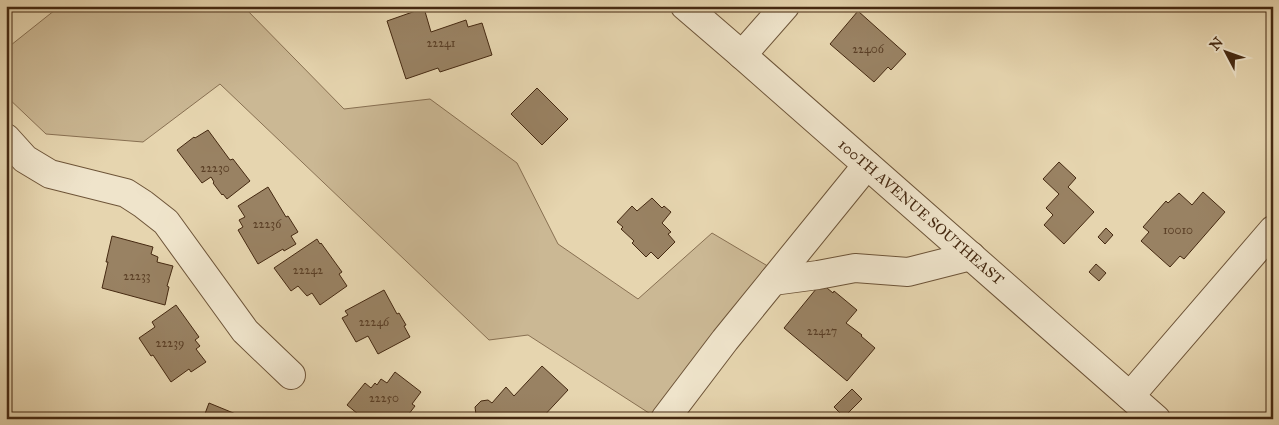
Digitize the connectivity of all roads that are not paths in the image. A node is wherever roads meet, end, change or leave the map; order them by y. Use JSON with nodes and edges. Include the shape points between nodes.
{"nodes":[{"id":1,"x":685,"y":6,"type":"edge"},
{"id":2,"x":785,"y":6,"type":"edge"},
{"id":3,"x":742,"y":55,"type":"junction"},
{"id":4,"x":6,"y":138,"type":"edge"},
{"id":5,"x":867,"y":165,"type":"junction"},
{"id":6,"x":1273,"y":230,"type":"edge"},
{"id":7,"x":971,"y":256,"type":"junction"},
{"id":8,"x":773,"y":281,"type":"junction"},
{"id":9,"x":291,"y":375,"type":"dead end"},
{"id":10,"x":1130,"y":396,"type":"junction"},
{"id":11,"x":665,"y":419,"type":"edge"},
{"id":12,"x":1156,"y":419,"type":"edge"}],
"edges":[{"from":1,"to":3,"type":"street","name":"100TH AVENUE SOUTHEAST"},
{"from":2,"to":3,"type":"street"},
{"from":3,"to":5,"type":"street","name":"100TH AVENUE SOUTHEAST"},
{"from":4,"to":9,"type":"street","via":[[24,159],[50,174],[126,193],[166,222],[245,331]]},
{"from":5,"to":7,"type":"street","name":"100TH AVENUE SOUTHEAST"},
{"from":5,"to":8,"type":"street"},
{"from":6,"to":10,"type":"street"},
{"from":7,"to":8,"type":"street","via":[[908,272],[856,268]]},
{"from":7,"to":10,"type":"street","name":"100TH AVENUE SOUTHEAST"},
{"from":8,"to":11,"type":"street"},
{"from":10,"to":12,"type":"street","name":"100TH AVENUE SOUTHEAST"}]}
